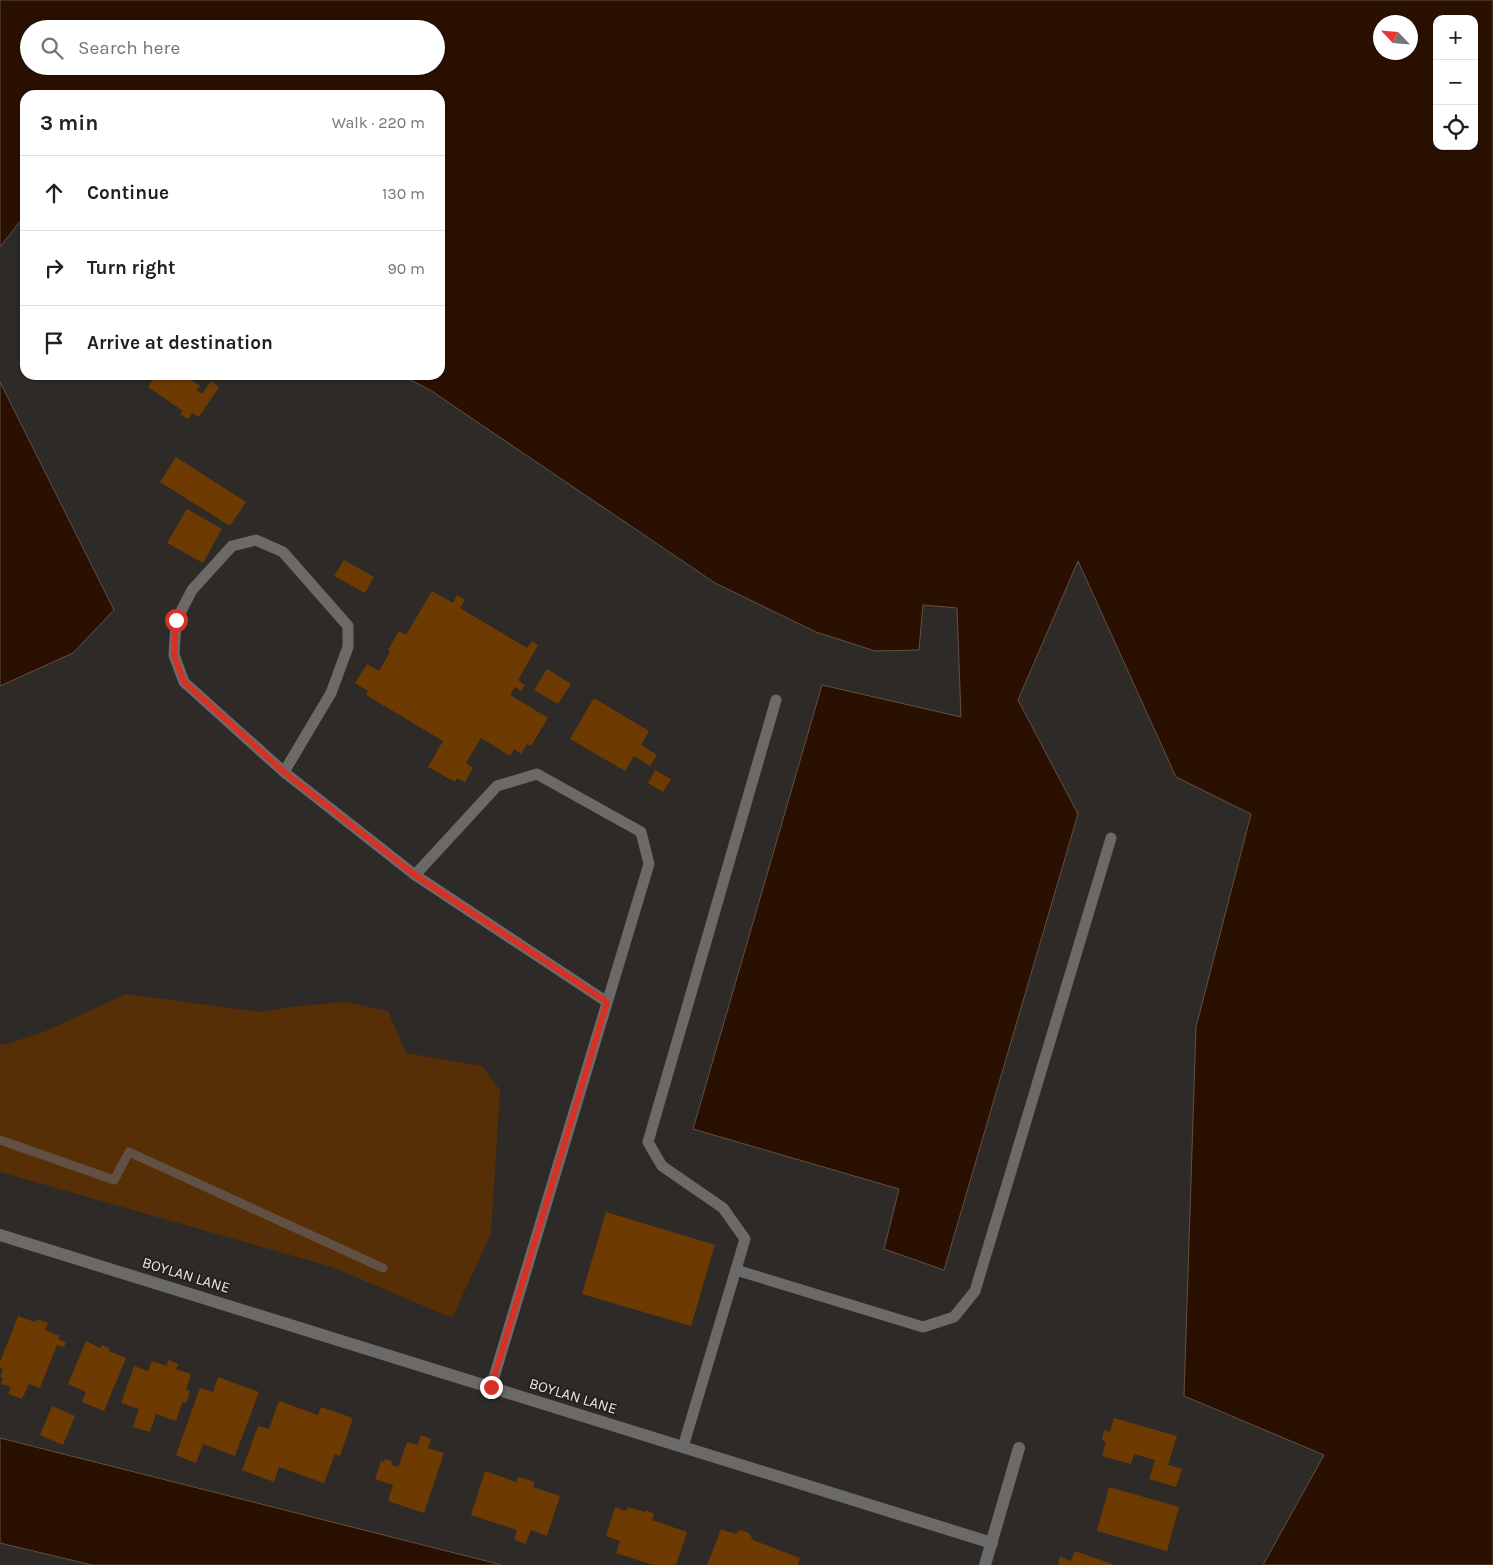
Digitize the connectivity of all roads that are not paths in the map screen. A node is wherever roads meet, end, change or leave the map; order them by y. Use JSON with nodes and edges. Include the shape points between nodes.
{"nodes":[{"id":1,"x":776,"y":700,"type":"dead end"},
{"id":2,"x":284,"y":772,"type":"junction"},
{"id":3,"x":1111,"y":838,"type":"dead end"},
{"id":4,"x":415,"y":875,"type":"junction"},
{"id":5,"x":607,"y":1002,"type":"junction"},
{"id":6,"x":0,"y":1235,"type":"edge"},
{"id":7,"x":736,"y":1270,"type":"junction"},
{"id":8,"x":491,"y":1387,"type":"junction"},
{"id":9,"x":683,"y":1447,"type":"junction"},
{"id":10,"x":1019,"y":1448,"type":"dead end"},
{"id":11,"x":992,"y":1543,"type":"junction"},
{"id":12,"x":985,"y":1565,"type":"edge"}],
"edges":[{"from":1,"to":7,"type":"lane","via":[[648,1142],[662,1166],[723,1208],[745,1239]]},
{"from":2,"to":2,"type":"lane","via":[[184,682],[174,655],[176,620],[192,590],[232,546],[256,540],[283,552],[348,626],[348,647],[331,693]]},
{"from":2,"to":4,"type":"lane"},
{"from":3,"to":7,"type":"lane","via":[[975,1291],[954,1317],[923,1327]]},
{"from":4,"to":5,"type":"lane"},
{"from":4,"to":5,"type":"lane","via":[[497,786],[537,774],[641,832],[648,864]]},
{"from":5,"to":8,"type":"lane"},
{"from":6,"to":8,"type":"street","name":"BOYLAN LANE"},
{"from":7,"to":9,"type":"lane"},
{"from":8,"to":9,"type":"street","name":"BOYLAN LANE"},
{"from":9,"to":11,"type":"street","name":"BOYLAN LANE"},
{"from":10,"to":11,"type":"street"},
{"from":11,"to":12,"type":"street"}]}
